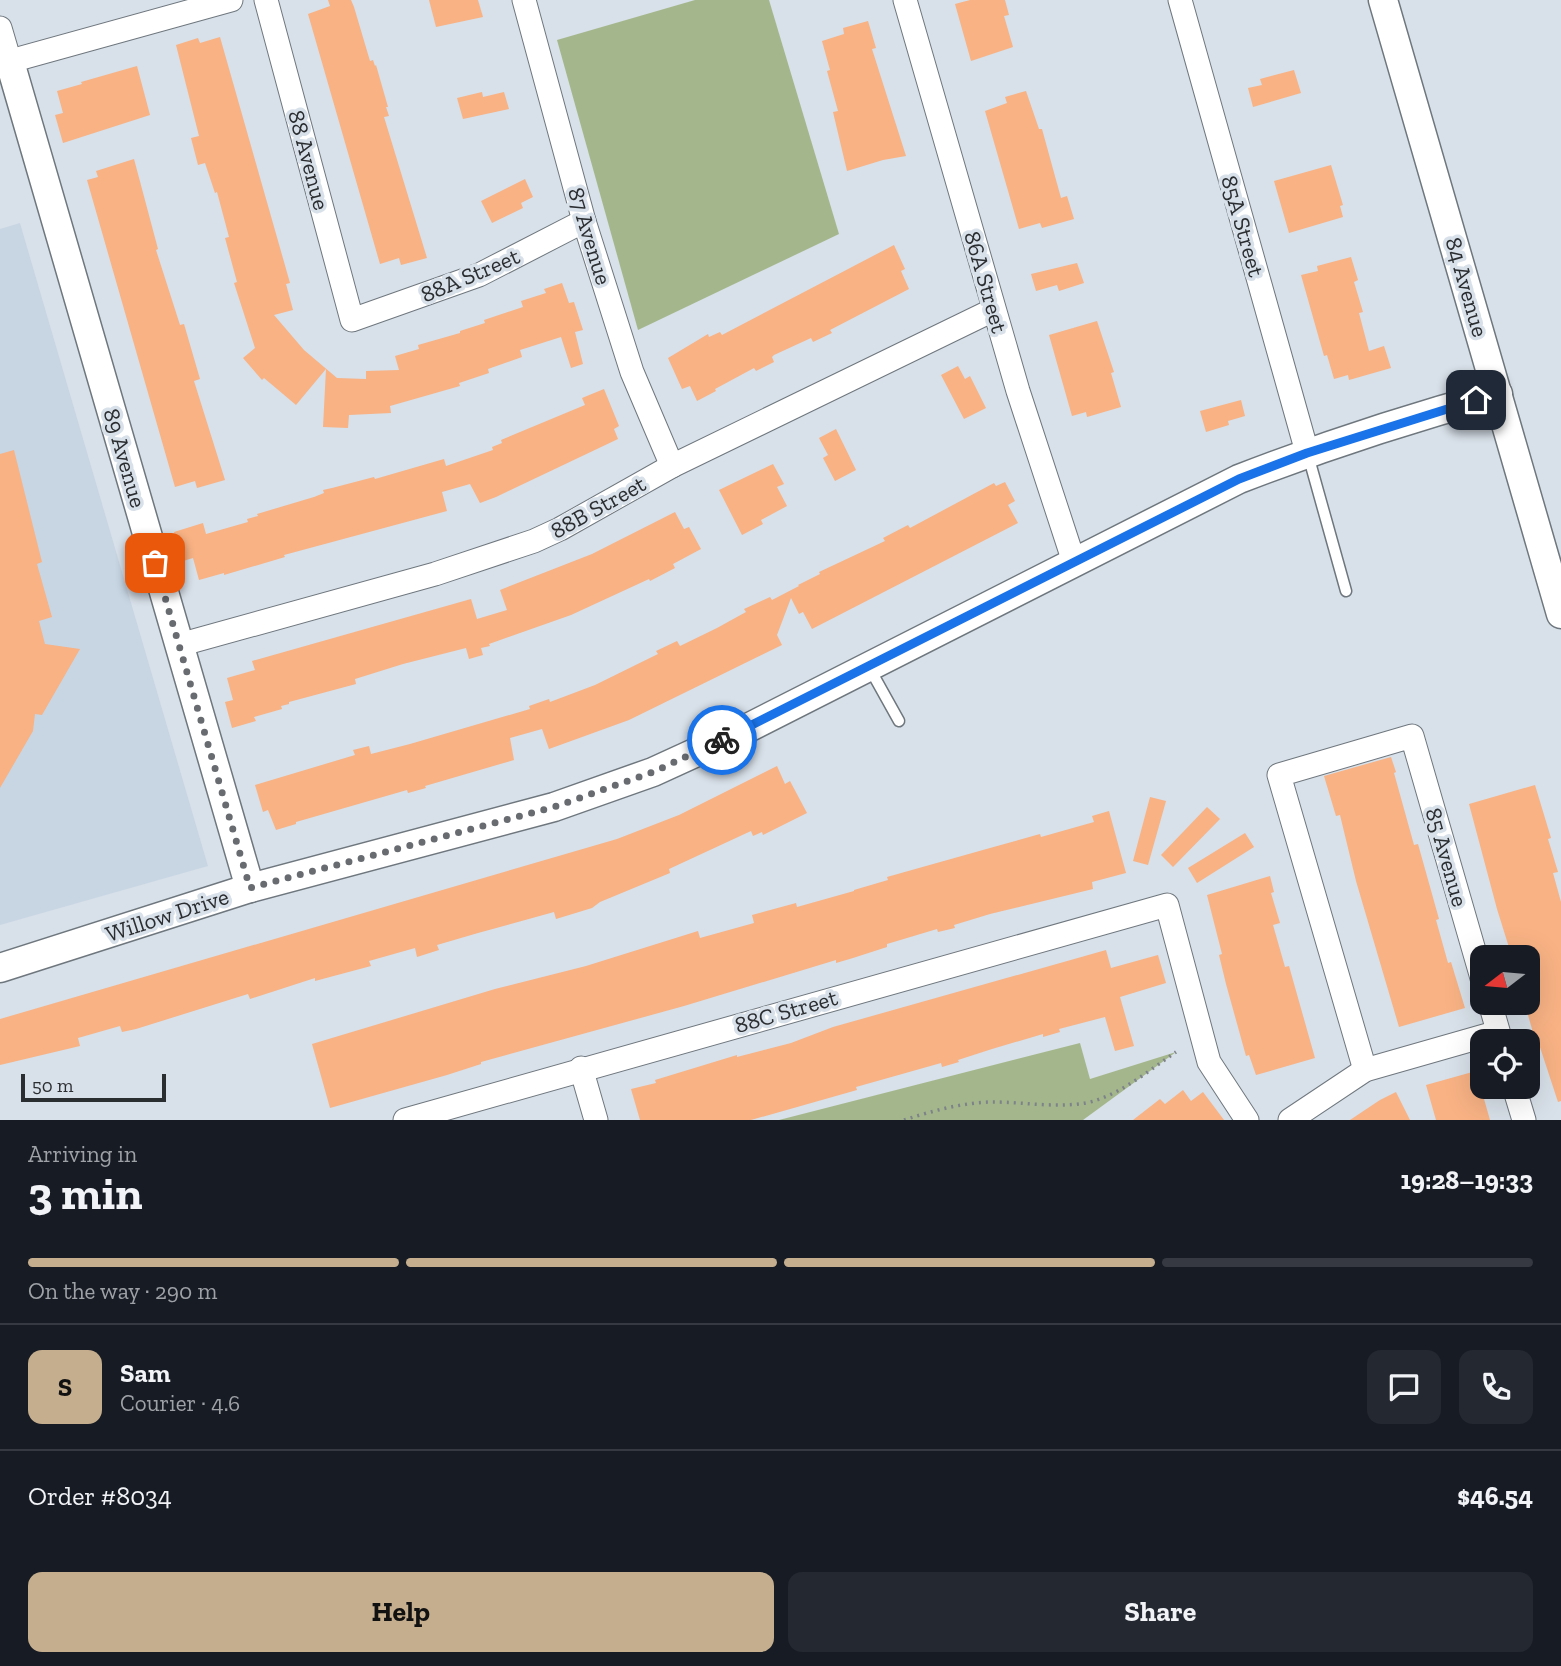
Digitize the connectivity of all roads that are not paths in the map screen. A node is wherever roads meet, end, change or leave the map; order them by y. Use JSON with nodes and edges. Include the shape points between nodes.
{"nodes":[{"id":1,"x":231,"y":0,"type":"edge"},
{"id":2,"x":266,"y":0,"type":"edge"},
{"id":3,"x":524,"y":0,"type":"edge"},
{"id":4,"x":905,"y":0,"type":"edge"},
{"id":5,"x":1180,"y":0,"type":"edge"},
{"id":6,"x":1383,"y":0,"type":"edge"},
{"id":7,"x":0,"y":28,"type":"edge"},
{"id":8,"x":5,"y":63,"type":"edge"},
{"id":9,"x":584,"y":221,"type":"junction"},
{"id":10,"x":993,"y":310,"type":"junction"},
{"id":11,"x":352,"y":320,"type":"joint"},
{"id":12,"x":1498,"y":394,"type":"junction"},
{"id":13,"x":1307,"y":453,"type":"junction"},
{"id":14,"x":672,"y":467,"type":"junction"},
{"id":15,"x":1074,"y":562,"type":"junction"},
{"id":16,"x":1346,"y":591,"type":"dead end"},
{"id":17,"x":1561,"y":614,"type":"edge"},
{"id":18,"x":179,"y":645,"type":"junction"},
{"id":19,"x":869,"y":666,"type":"junction"},
{"id":20,"x":899,"y":720,"type":"dead end"},
{"id":21,"x":250,"y":888,"type":"junction"},
{"id":22,"x":1472,"y":945,"type":"edge"},
{"id":23,"x":0,"y":968,"type":"edge"},
{"id":24,"x":1470,"y":1044,"type":"edge"},
{"id":25,"x":581,"y":1069,"type":"junction"},
{"id":26,"x":1365,"y":1070,"type":"junction"},
{"id":27,"x":1518,"y":1099,"type":"edge"},
{"id":28,"x":405,"y":1120,"type":"edge"},
{"id":29,"x":596,"y":1120,"type":"edge"},
{"id":30,"x":1247,"y":1120,"type":"edge"},
{"id":31,"x":1290,"y":1120,"type":"edge"},
{"id":32,"x":1524,"y":1120,"type":"edge"}],
"edges":[{"from":1,"to":8,"type":"street"},
{"from":2,"to":11,"type":"street","name":"88 Avenue"},
{"from":3,"to":9,"type":"street","name":"87 Avenue"},
{"from":4,"to":10,"type":"street","name":"86A Street"},
{"from":5,"to":13,"type":"street","name":"85A Street"},
{"from":6,"to":12,"type":"street","name":"84 Avenue"},
{"from":7,"to":8,"type":"street","name":"89 Avenue"},
{"from":8,"to":18,"type":"street","name":"89 Avenue"},
{"from":9,"to":11,"type":"street","name":"88A Street","via":[[479,275]]},
{"from":9,"to":14,"type":"street","name":"87 Avenue","via":[[632,372]]},
{"from":10,"to":14,"type":"street","name":"88B Street"},
{"from":10,"to":15,"type":"street","name":"86A Street"},
{"from":12,"to":13,"type":"street","name":"Willow Drive"},
{"from":12,"to":17,"type":"street","name":"84 Avenue"},
{"from":13,"to":15,"type":"street","name":"Willow Drive","via":[[1239,479]]},
{"from":13,"to":16,"type":"lane"},
{"from":14,"to":18,"type":"street","name":"88B Street","via":[[534,541],[435,574]]},
{"from":15,"to":19,"type":"street","name":"Willow Drive"},
{"from":18,"to":21,"type":"street","name":"89 Avenue"},
{"from":19,"to":20,"type":"lane"},
{"from":19,"to":21,"type":"street","name":"Willow Drive","via":[[736,734],[566,803]]},
{"from":21,"to":23,"type":"street","name":"Willow Drive"},
{"from":22,"to":26,"type":"street","name":"85 Avenue","via":[[1412,736],[1279,775]]},
{"from":24,"to":26,"type":"street"},
{"from":25,"to":28,"type":"street","name":"88C Street"},
{"from":25,"to":29,"type":"street"},
{"from":25,"to":30,"type":"street","name":"88C Street","via":[[1167,905],[1209,1062]]},
{"from":26,"to":31,"type":"street"},
{"from":27,"to":32,"type":"street"}]}
